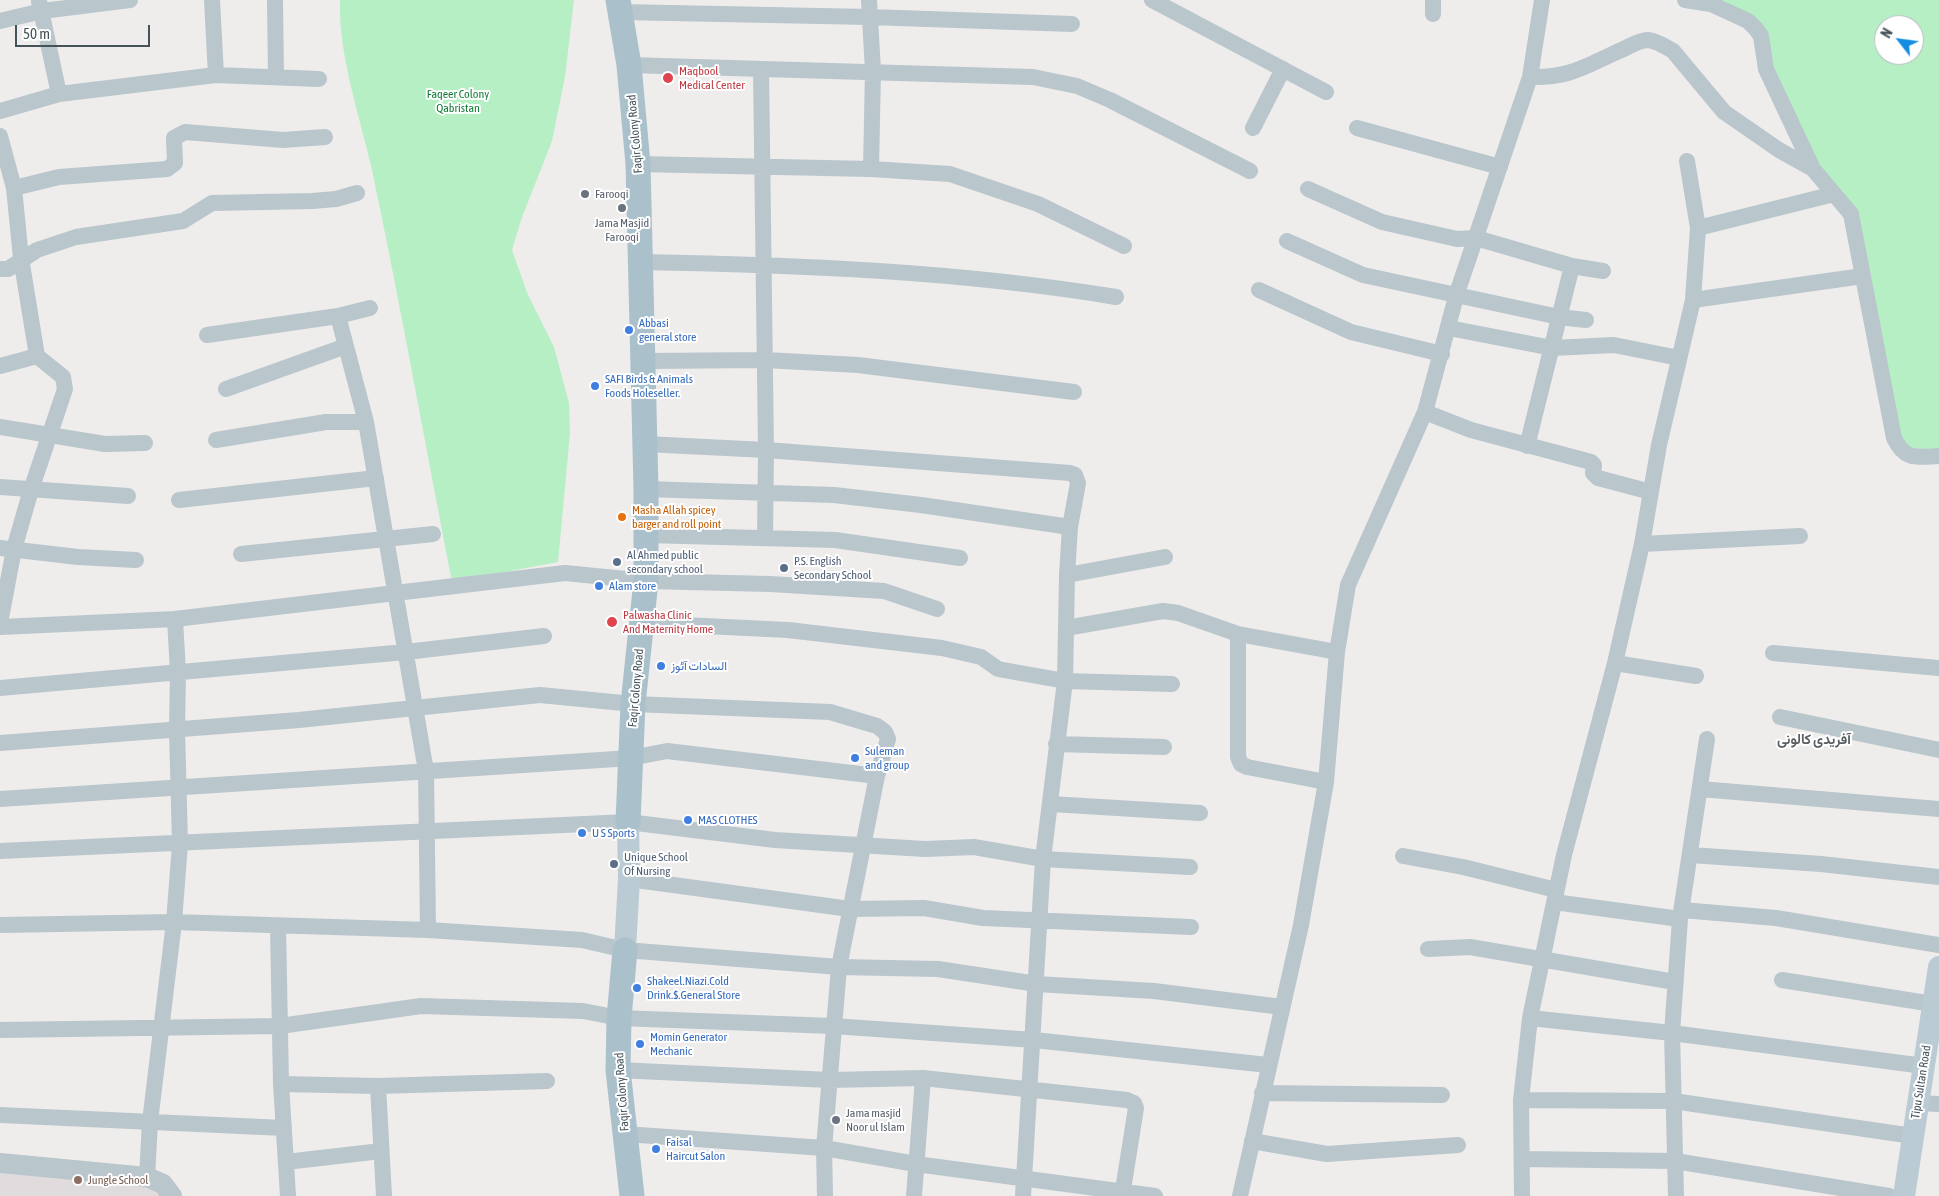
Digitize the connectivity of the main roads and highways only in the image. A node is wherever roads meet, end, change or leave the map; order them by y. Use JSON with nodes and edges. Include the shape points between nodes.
{"nodes":[{"id":1,"x":619,"y":6,"type":"edge"},
{"id":2,"x":628,"y":822,"type":"joint"},
{"id":3,"x":626,"y":950,"type":"joint"},
{"id":4,"x":1939,"y":967,"type":"edge"},
{"id":5,"x":1928,"y":1104,"type":"edge"},
{"id":6,"x":632,"y":1196,"type":"edge"},
{"id":7,"x":1904,"y":1196,"type":"edge"}],
"edges":[{"from":1,"to":2,"type":"main road","name":"Faqir Colony Road","via":[[629,65],[638,164],[646,489],[646,581],[633,704]]},
{"from":2,"to":3,"type":"main road","name":"Faqir Colony Road"},
{"from":3,"to":6,"type":"main road","name":"Faqir Colony Road","via":[[618,1070]]},
{"from":4,"to":5,"type":"main road","name":"Tipu Sultan Road","via":[[1924,1066]]},
{"from":5,"to":7,"type":"main road","name":"Tipu Sultan Road","via":[[1913,1136]]}]}
